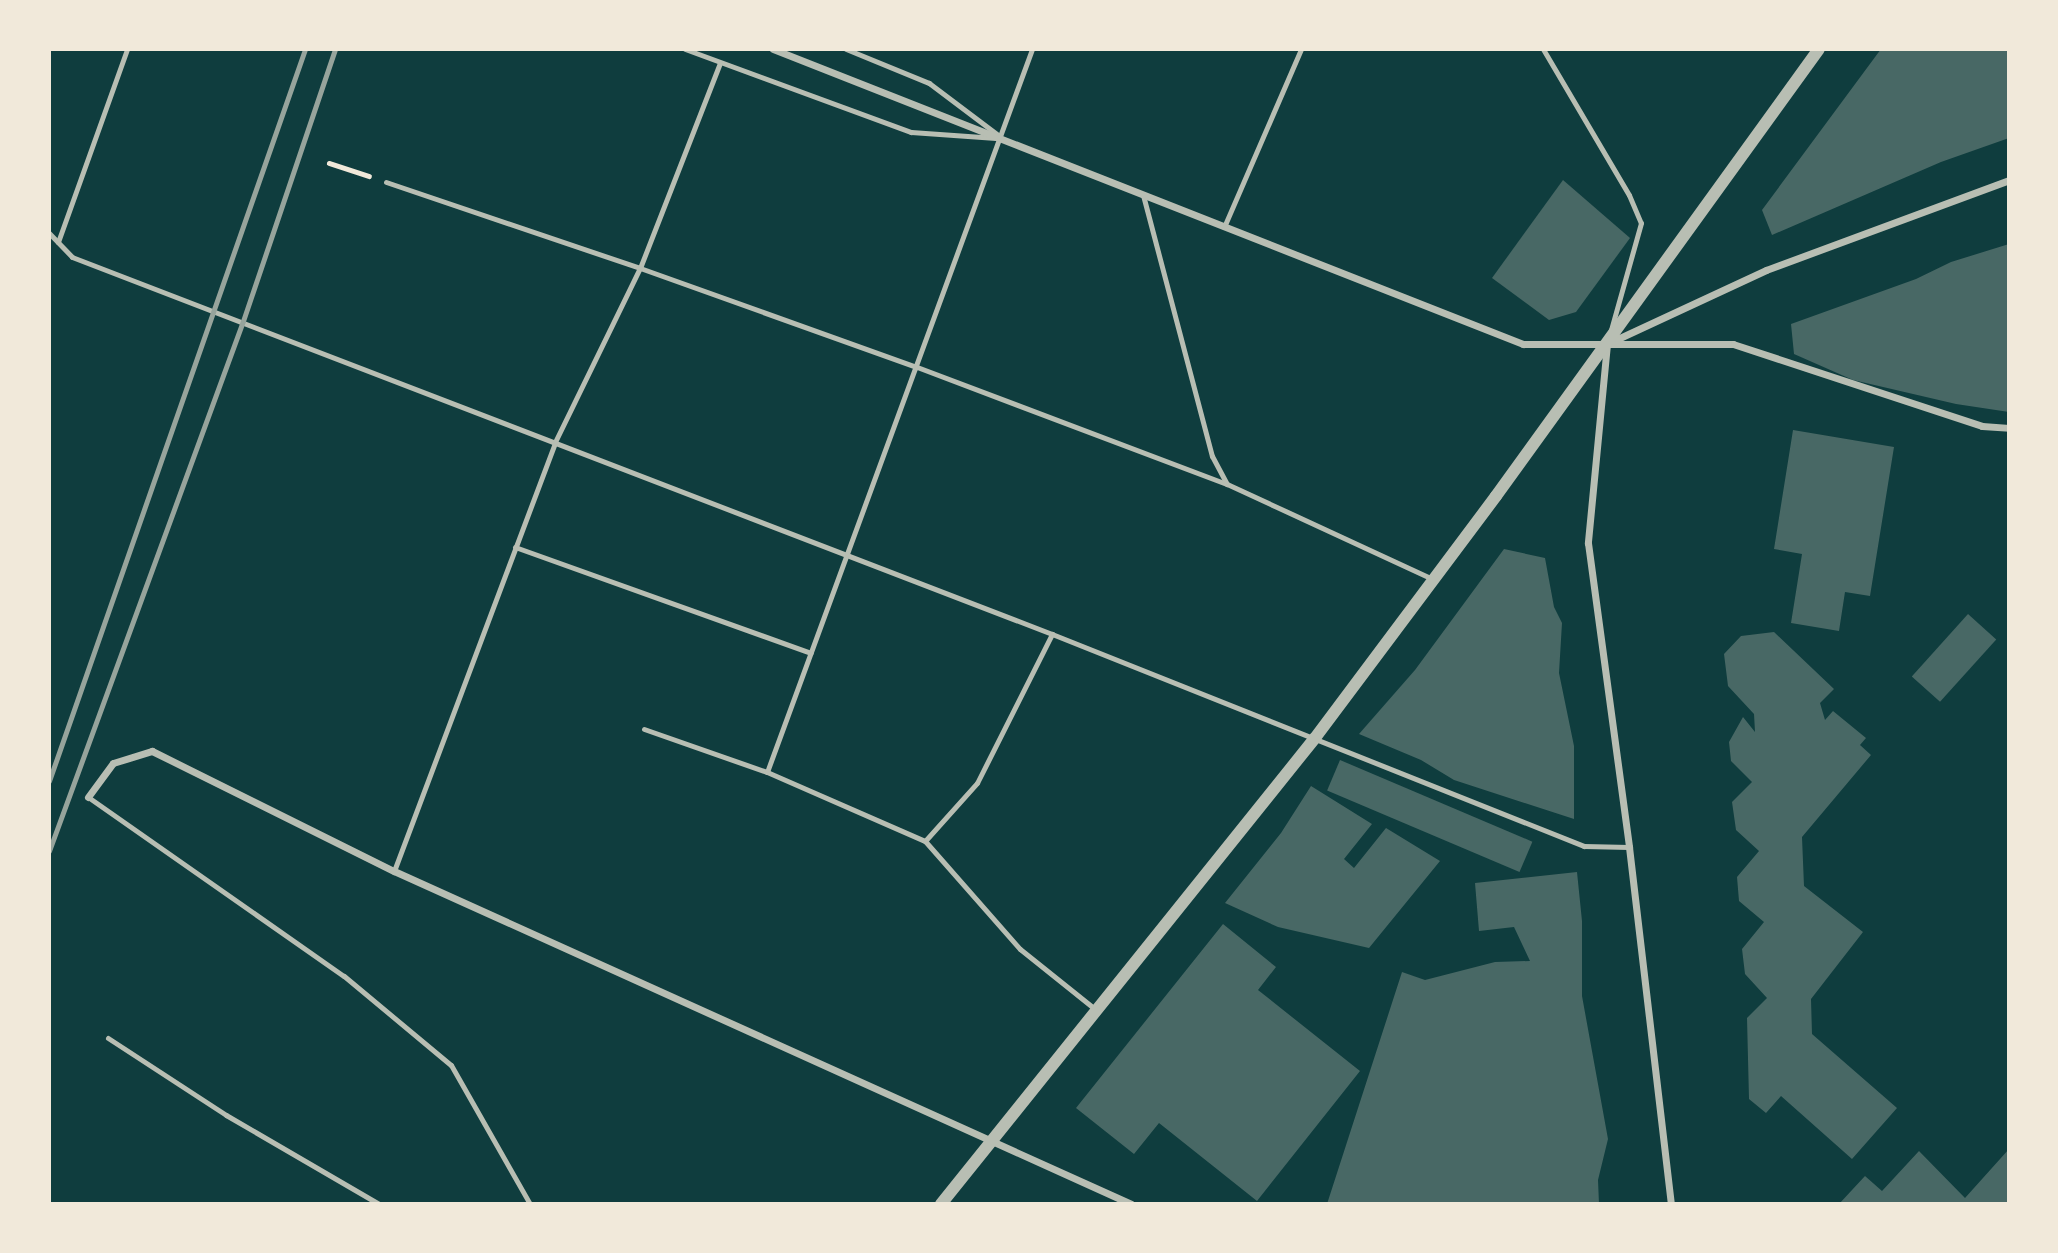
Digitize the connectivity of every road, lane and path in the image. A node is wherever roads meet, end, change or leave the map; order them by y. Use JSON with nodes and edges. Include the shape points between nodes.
{"nodes":[{"id":1,"x":127,"y":49,"type":"edge"},
{"id":2,"x":685,"y":49,"type":"edge"},
{"id":3,"x":773,"y":49,"type":"edge"},
{"id":4,"x":846,"y":49,"type":"edge"},
{"id":5,"x":1032,"y":49,"type":"edge"},
{"id":6,"x":1301,"y":49,"type":"edge"},
{"id":7,"x":1543,"y":49,"type":"edge"},
{"id":8,"x":1819,"y":49,"type":"edge"},
{"id":9,"x":720,"y":62,"type":"junction"},
{"id":10,"x":1001,"y":138,"type":"junction"},
{"id":11,"x":329,"y":163,"type":"dead end"},
{"id":12,"x":2009,"y":180,"type":"edge"},
{"id":13,"x":386,"y":182,"type":"joint"},
{"id":14,"x":1143,"y":195,"type":"junction"},
{"id":15,"x":1224,"y":227,"type":"junction"},
{"id":16,"x":49,"y":233,"type":"edge"},
{"id":17,"x":58,"y":242,"type":"junction"},
{"id":18,"x":640,"y":268,"type":"junction"},
{"id":19,"x":1608,"y":343,"type":"junction"},
{"id":20,"x":917,"y":367,"type":"junction"},
{"id":21,"x":2009,"y":428,"type":"edge"},
{"id":22,"x":555,"y":442,"type":"junction"},
{"id":23,"x":1227,"y":484,"type":"junction"},
{"id":24,"x":515,"y":548,"type":"junction"},
{"id":25,"x":847,"y":556,"type":"junction"},
{"id":26,"x":1433,"y":579,"type":"junction"},
{"id":27,"x":1052,"y":634,"type":"junction"},
{"id":28,"x":811,"y":653,"type":"junction"},
{"id":29,"x":644,"y":729,"type":"dead end"},
{"id":30,"x":1315,"y":738,"type":"junction"},
{"id":31,"x":767,"y":772,"type":"junction"},
{"id":32,"x":88,"y":797,"type":"joint"},
{"id":33,"x":925,"y":841,"type":"junction"},
{"id":34,"x":1629,"y":847,"type":"junction"},
{"id":35,"x":394,"y":871,"type":"junction"},
{"id":36,"x":1095,"y":1009,"type":"junction"},
{"id":37,"x":108,"y":1038,"type":"dead end"},
{"id":38,"x":992,"y":1141,"type":"junction"},
{"id":39,"x":379,"y":1204,"type":"edge"},
{"id":40,"x":530,"y":1204,"type":"edge"},
{"id":41,"x":941,"y":1204,"type":"edge"},
{"id":42,"x":1131,"y":1204,"type":"edge"},
{"id":43,"x":1671,"y":1204,"type":"edge"}],
"edges":[{"from":1,"to":17,"type":"lane"},
{"from":2,"to":9,"type":"lane"},
{"from":3,"to":10,"type":"street"},
{"from":4,"to":10,"type":"lane","via":[[929,83]]},
{"from":5,"to":10,"type":"lane"},
{"from":6,"to":15,"type":"lane"},
{"from":7,"to":19,"type":"lane","via":[[1641,223]]},
{"from":8,"to":19,"type":"street"},
{"from":9,"to":10,"type":"lane","via":[[911,132]]},
{"from":9,"to":18,"type":"lane"},
{"from":10,"to":14,"type":"street"},
{"from":10,"to":20,"type":"lane"},
{"from":11,"to":13,"type":"path"},
{"from":12,"to":19,"type":"street","via":[[1766,270]]},
{"from":13,"to":18,"type":"lane"},
{"from":14,"to":15,"type":"street"},
{"from":14,"to":23,"type":"lane","via":[[1212,456]]},
{"from":15,"to":19,"type":"street","via":[[1523,344]]},
{"from":16,"to":17,"type":"lane"},
{"from":17,"to":22,"type":"lane","via":[[72,257]]},
{"from":18,"to":20,"type":"lane"},
{"from":18,"to":22,"type":"lane"},
{"from":19,"to":21,"type":"street","via":[[1733,344],[1982,426]]},
{"from":19,"to":26,"type":"street"},
{"from":19,"to":34,"type":"street","via":[[1588,543]]},
{"from":20,"to":23,"type":"lane"},
{"from":20,"to":25,"type":"lane"},
{"from":22,"to":24,"type":"lane"},
{"from":22,"to":25,"type":"lane"},
{"from":23,"to":26,"type":"lane"},
{"from":24,"to":28,"type":"lane"},
{"from":24,"to":35,"type":"lane"},
{"from":25,"to":27,"type":"lane"},
{"from":25,"to":28,"type":"lane"},
{"from":26,"to":30,"type":"street"},
{"from":27,"to":30,"type":"lane"},
{"from":27,"to":33,"type":"lane","via":[[977,783]]},
{"from":28,"to":31,"type":"lane"},
{"from":29,"to":31,"type":"lane"},
{"from":30,"to":34,"type":"lane","via":[[1584,846]]},
{"from":30,"to":36,"type":"street"},
{"from":31,"to":33,"type":"lane"},
{"from":32,"to":35,"type":"street","via":[[113,763],[152,751]]},
{"from":32,"to":40,"type":"lane","via":[[344,975],[451,1065]]},
{"from":33,"to":36,"type":"lane","via":[[1020,949]]},
{"from":34,"to":43,"type":"street"},
{"from":35,"to":38,"type":"street"},
{"from":36,"to":38,"type":"street"},
{"from":37,"to":39,"type":"lane","via":[[226,1115]]},
{"from":38,"to":41,"type":"street"},
{"from":38,"to":42,"type":"street"}]}
